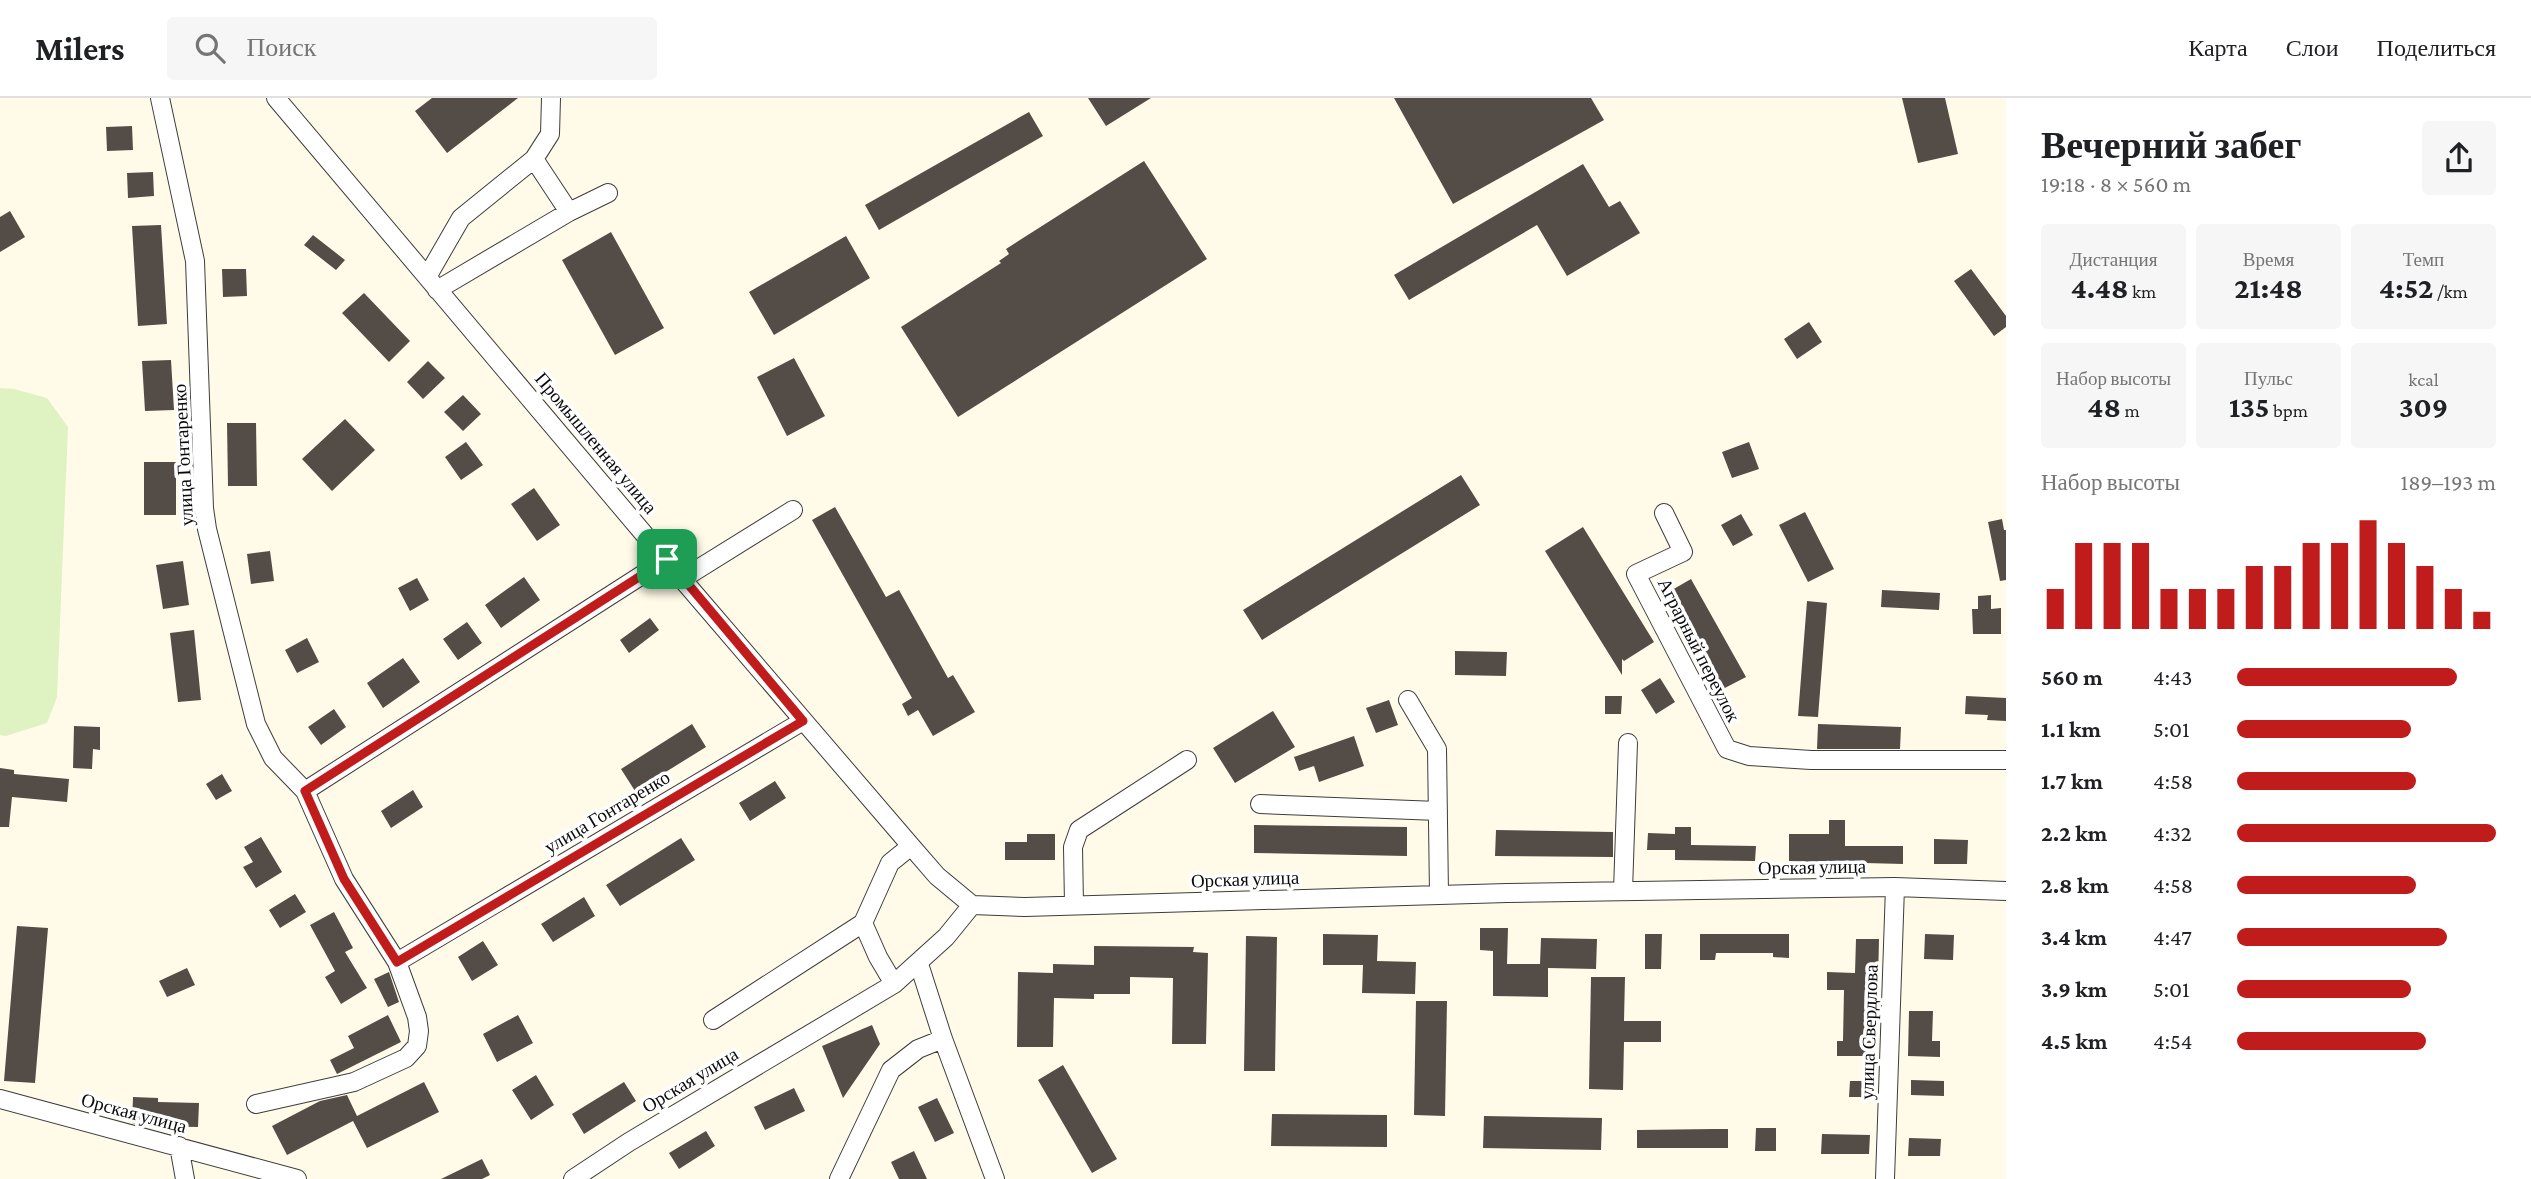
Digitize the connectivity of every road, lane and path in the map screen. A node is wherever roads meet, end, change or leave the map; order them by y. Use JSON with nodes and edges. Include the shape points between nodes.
{"nodes":[{"id":1,"x":160,"y":98,"type":"edge"},
{"id":2,"x":276,"y":98,"type":"edge"},
{"id":3,"x":551,"y":98,"type":"edge"},
{"id":4,"x":534,"y":159,"type":"junction"},
{"id":5,"x":608,"y":193,"type":"dead end"},
{"id":6,"x":569,"y":212,"type":"junction"},
{"id":7,"x":432,"y":283,"type":"junction"},
{"id":8,"x":793,"y":510,"type":"dead end"},
{"id":9,"x":1664,"y":513,"type":"dead end"},
{"id":10,"x":667,"y":559,"type":"junction"},
{"id":11,"x":682,"y":579,"type":"junction"},
{"id":12,"x":1408,"y":700,"type":"dead end"},
{"id":13,"x":803,"y":721,"type":"junction"},
{"id":14,"x":1628,"y":743,"type":"dead end"},
{"id":15,"x":1188,"y":760,"type":"dead end"},
{"id":16,"x":2006,"y":760,"type":"edge"},
{"id":17,"x":305,"y":791,"type":"junction"},
{"id":18,"x":1260,"y":804,"type":"dead end"},
{"id":19,"x":1438,"y":811,"type":"junction"},
{"id":20,"x":911,"y":846,"type":"junction"},
{"id":21,"x":1895,"y":887,"type":"junction"},
{"id":22,"x":1623,"y":891,"type":"junction"},
{"id":23,"x":2006,"y":891,"type":"edge"},
{"id":24,"x":1439,"y":894,"type":"junction"},
{"id":25,"x":972,"y":905,"type":"junction"},
{"id":26,"x":1074,"y":905,"type":"junction"},
{"id":27,"x":863,"y":923,"type":"junction"},
{"id":28,"x":397,"y":962,"type":"junction"},
{"id":29,"x":919,"y":964,"type":"junction"},
{"id":30,"x":894,"y":984,"type":"junction"},
{"id":31,"x":713,"y":1020,"type":"dead end"},
{"id":32,"x":943,"y":1040,"type":"junction"},
{"id":33,"x":0,"y":1099,"type":"edge"},
{"id":34,"x":256,"y":1104,"type":"dead end"},
{"id":35,"x":179,"y":1146,"type":"junction"},
{"id":36,"x":185,"y":1179,"type":"edge"},
{"id":37,"x":298,"y":1179,"type":"edge"},
{"id":38,"x":573,"y":1179,"type":"edge"},
{"id":39,"x":839,"y":1179,"type":"edge"},
{"id":40,"x":995,"y":1179,"type":"edge"},
{"id":41,"x":1885,"y":1179,"type":"edge"}],
"edges":[{"from":1,"to":17,"type":"street","name":"улица Гонтаренко","via":[[195,261],[207,529],[257,724],[273,758]]},
{"from":2,"to":7,"type":"street","name":"Промышленная улица"},
{"from":3,"to":4,"type":"street","via":[[550,134]]},
{"from":4,"to":6,"type":"street"},
{"from":4,"to":7,"type":"street","via":[[461,218]]},
{"from":5,"to":6,"type":"street"},
{"from":6,"to":7,"type":"street"},
{"from":7,"to":10,"type":"street","name":"Промышленная улица"},
{"from":8,"to":11,"type":"street"},
{"from":9,"to":16,"type":"street","name":"Аграрный переулок","via":[[1684,552],[1636,574],[1727,749],[1749,756],[1811,760]]},
{"from":10,"to":11,"type":"street","name":"Промышленная улица"},
{"from":10,"to":17,"type":"street"},
{"from":11,"to":13,"type":"street","name":"Промышленная улица"},
{"from":12,"to":19,"type":"street","via":[[1437,749]]},
{"from":13,"to":20,"type":"street","name":"Промышленная улица"},
{"from":13,"to":28,"type":"street","name":"улица Гонтаренко"},
{"from":14,"to":22,"type":"street"},
{"from":15,"to":26,"type":"street","via":[[1080,830],[1073,847]]},
{"from":17,"to":28,"type":"street","name":"улица Гонтаренко","via":[[344,879]]},
{"from":18,"to":19,"type":"street"},
{"from":19,"to":24,"type":"street"},
{"from":20,"to":25,"type":"street","name":"Промышленная улица"},
{"from":20,"to":27,"type":"street","via":[[890,863]]},
{"from":21,"to":22,"type":"street","name":"Орская улица"},
{"from":21,"to":23,"type":"street","name":"Орская улица"},
{"from":21,"to":41,"type":"street","name":"улица Свердлова"},
{"from":22,"to":24,"type":"street","name":"Орская улица"},
{"from":24,"to":26,"type":"street","name":"Орская улица"},
{"from":25,"to":26,"type":"street","name":"Орская улица"},
{"from":25,"to":29,"type":"street","name":"Орская улица"},
{"from":27,"to":30,"type":"street"},
{"from":27,"to":31,"type":"street"},
{"from":28,"to":34,"type":"street","name":"улица Гонтаренко","via":[[418,1024],[417,1046],[407,1058],[354,1082]]},
{"from":29,"to":30,"type":"street","name":"Орская улица"},
{"from":29,"to":32,"type":"street"},
{"from":30,"to":38,"type":"street","name":"Орская улица"},
{"from":32,"to":39,"type":"street","via":[[918,1048],[891,1070]]},
{"from":32,"to":40,"type":"street"},
{"from":33,"to":35,"type":"street","name":"Орская улица"},
{"from":35,"to":36,"type":"street"},
{"from":35,"to":37,"type":"street","name":"Орская улица"}]}
